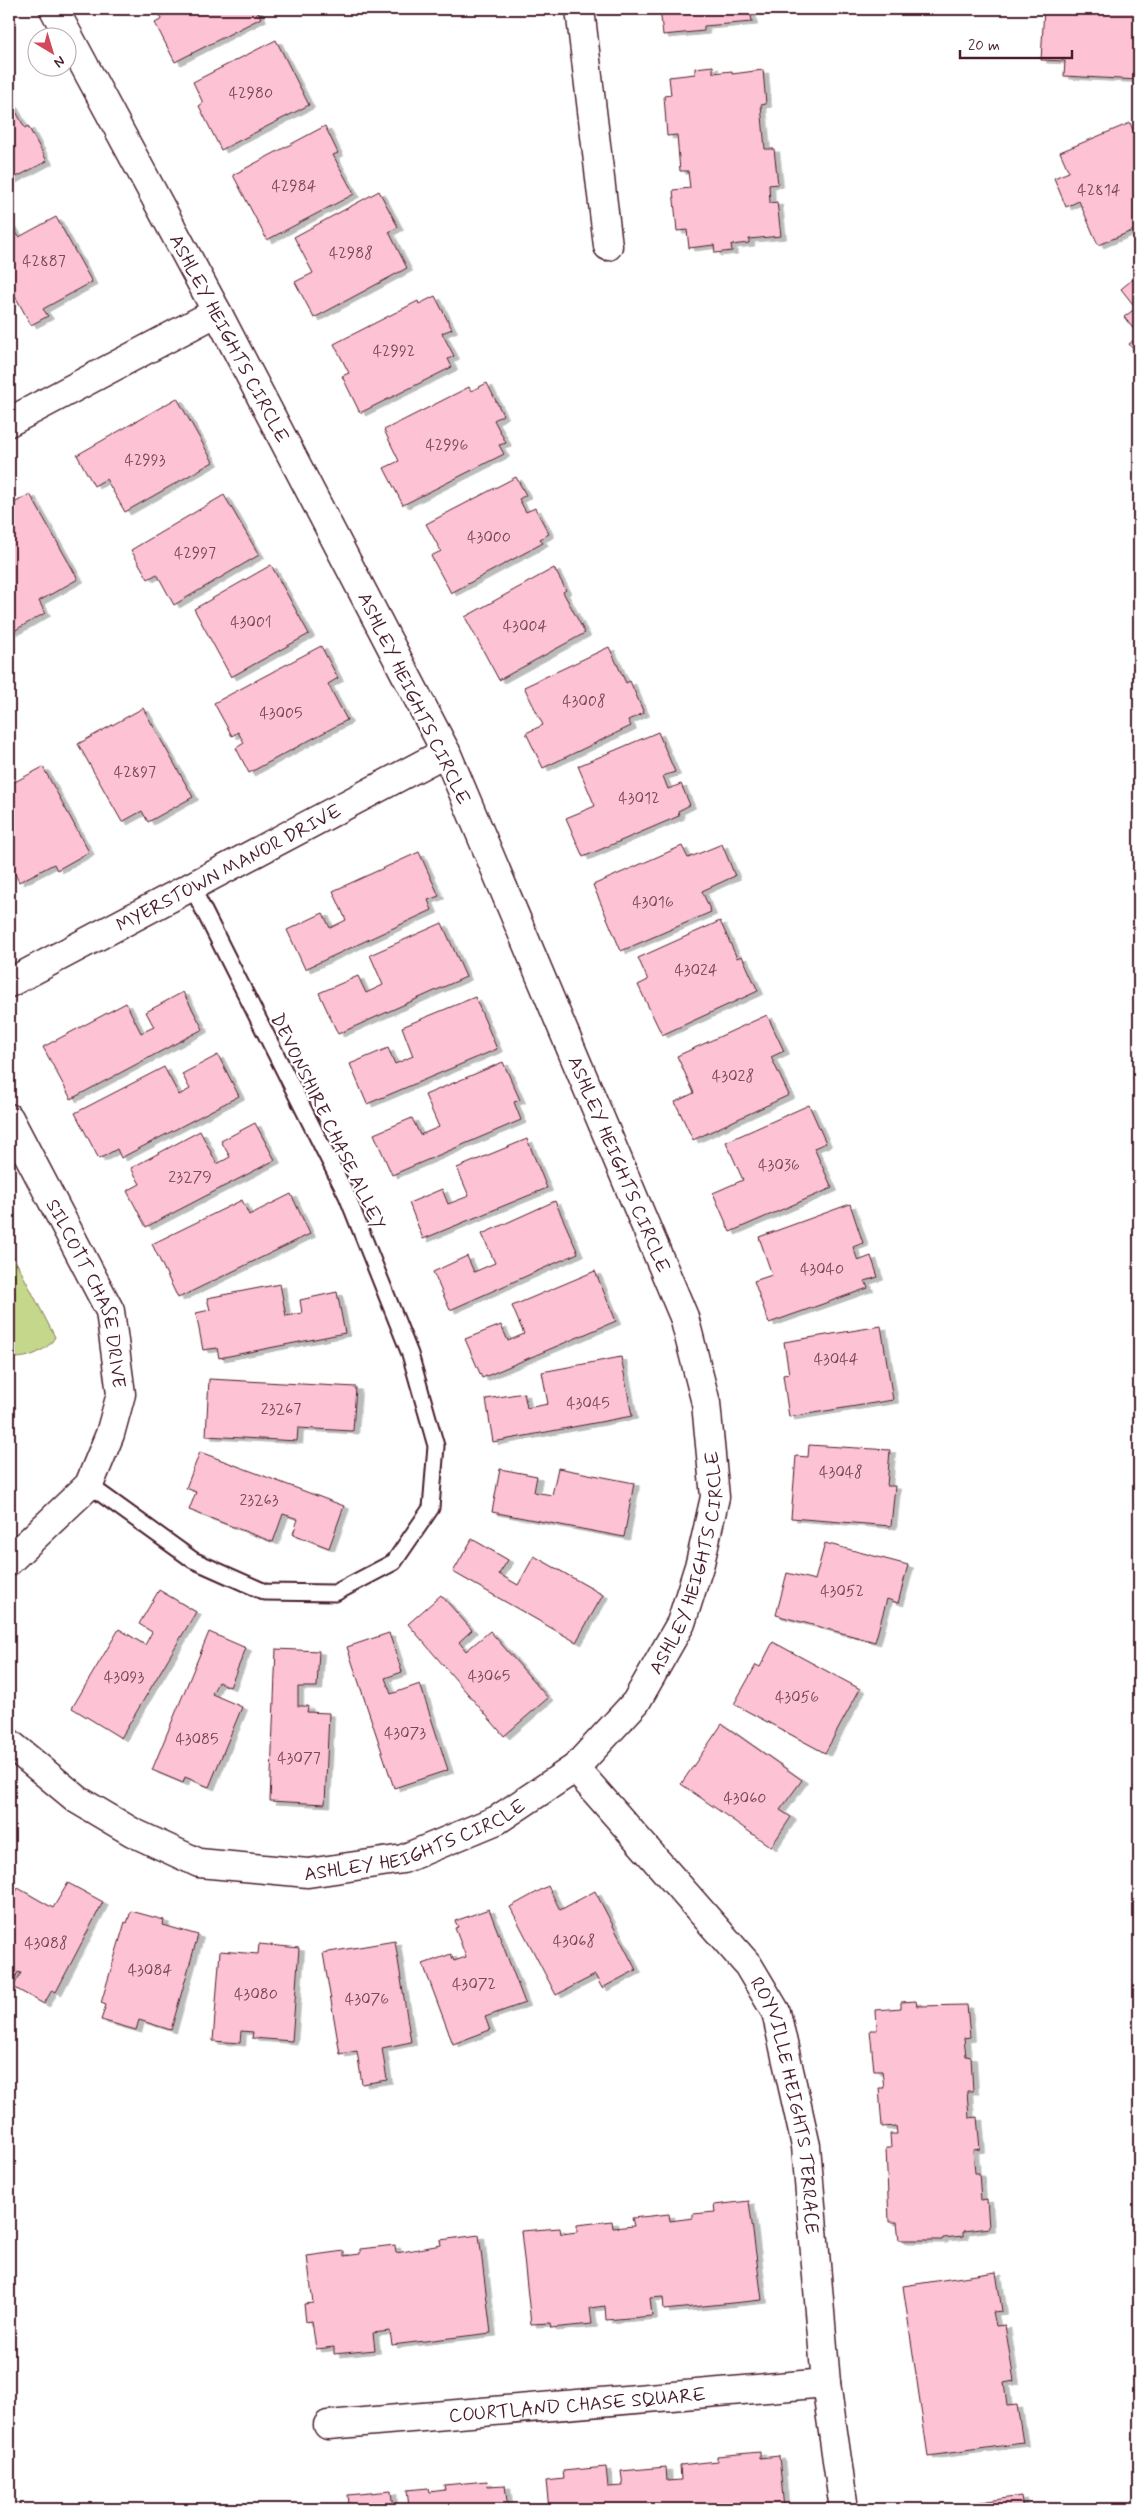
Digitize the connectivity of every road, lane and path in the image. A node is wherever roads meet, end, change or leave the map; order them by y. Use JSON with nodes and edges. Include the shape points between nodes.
{"nodes":[{"id":1,"x":54,"y":9,"type":"edge"},
{"id":2,"x":580,"y":9,"type":"edge"},
{"id":3,"x":608,"y":246,"type":"dead end"},
{"id":4,"x":217,"y":312,"type":"junction"},
{"id":5,"x":9,"y":422,"type":"edge"},
{"id":6,"x":446,"y":752,"type":"junction"},
{"id":7,"x":191,"y":886,"type":"junction"},
{"id":8,"x":9,"y":983,"type":"edge"},
{"id":9,"x":9,"y":1118,"type":"edge"},
{"id":10,"x":89,"y":1485,"type":"junction"},
{"id":11,"x":9,"y":1560,"type":"edge"},
{"id":12,"x":9,"y":1743,"type":"edge"},
{"id":13,"x":575,"y":1768,"type":"junction"},
{"id":14,"x":826,"y":2383,"type":"junction"},
{"id":15,"x":328,"y":2425,"type":"dead end"},
{"id":16,"x":844,"y":2509,"type":"edge"}],
"edges":[{"from":1,"to":4,"type":"street","name":"ASHLEY HEIGHTS CIRCLE"},
{"from":2,"to":3,"type":"street"},
{"from":4,"to":5,"type":"street"},
{"from":4,"to":6,"type":"street","name":"ASHLEY HEIGHTS CIRCLE"},
{"from":6,"to":7,"type":"street","name":"MYERSTOWN MANOR DRIVE"},
{"from":6,"to":13,"type":"street","name":"ASHLEY HEIGHTS CIRCLE","via":[[684,1317],[706,1403],[715,1497],[700,1563],[681,1623],[636,1702]]},
{"from":7,"to":8,"type":"street","name":"MYERSTOWN MANOR DRIVE"},
{"from":7,"to":10,"type":"lane","name":"DEVONSHIRE CHASE ALLEY","via":[[347,1196],[410,1354],[436,1446],[431,1508],[394,1562],[335,1593],[265,1592],[193,1560]]},
{"from":9,"to":10,"type":"street","name":"SILCOTT CHASE DRIVE","via":[[110,1311],[121,1394],[110,1434]]},
{"from":10,"to":11,"type":"street","name":"SILCOTT CHASE DRIVE"},
{"from":12,"to":13,"type":"street","name":"ASHLEY HEIGHTS CIRCLE","via":[[78,1800],[132,1832],[199,1863],[308,1872],[403,1859],[497,1820]]},
{"from":13,"to":14,"type":"street","name":"ROYVILLE HEIGHTS TERRACE","via":[[742,1958],[776,2012],[806,2146]]},
{"from":14,"to":15,"type":"street","name":"COURTLAND CHASE SQUARE"},
{"from":14,"to":16,"type":"street","name":"ROYVILLE HEIGHTS TERRACE"}]}
